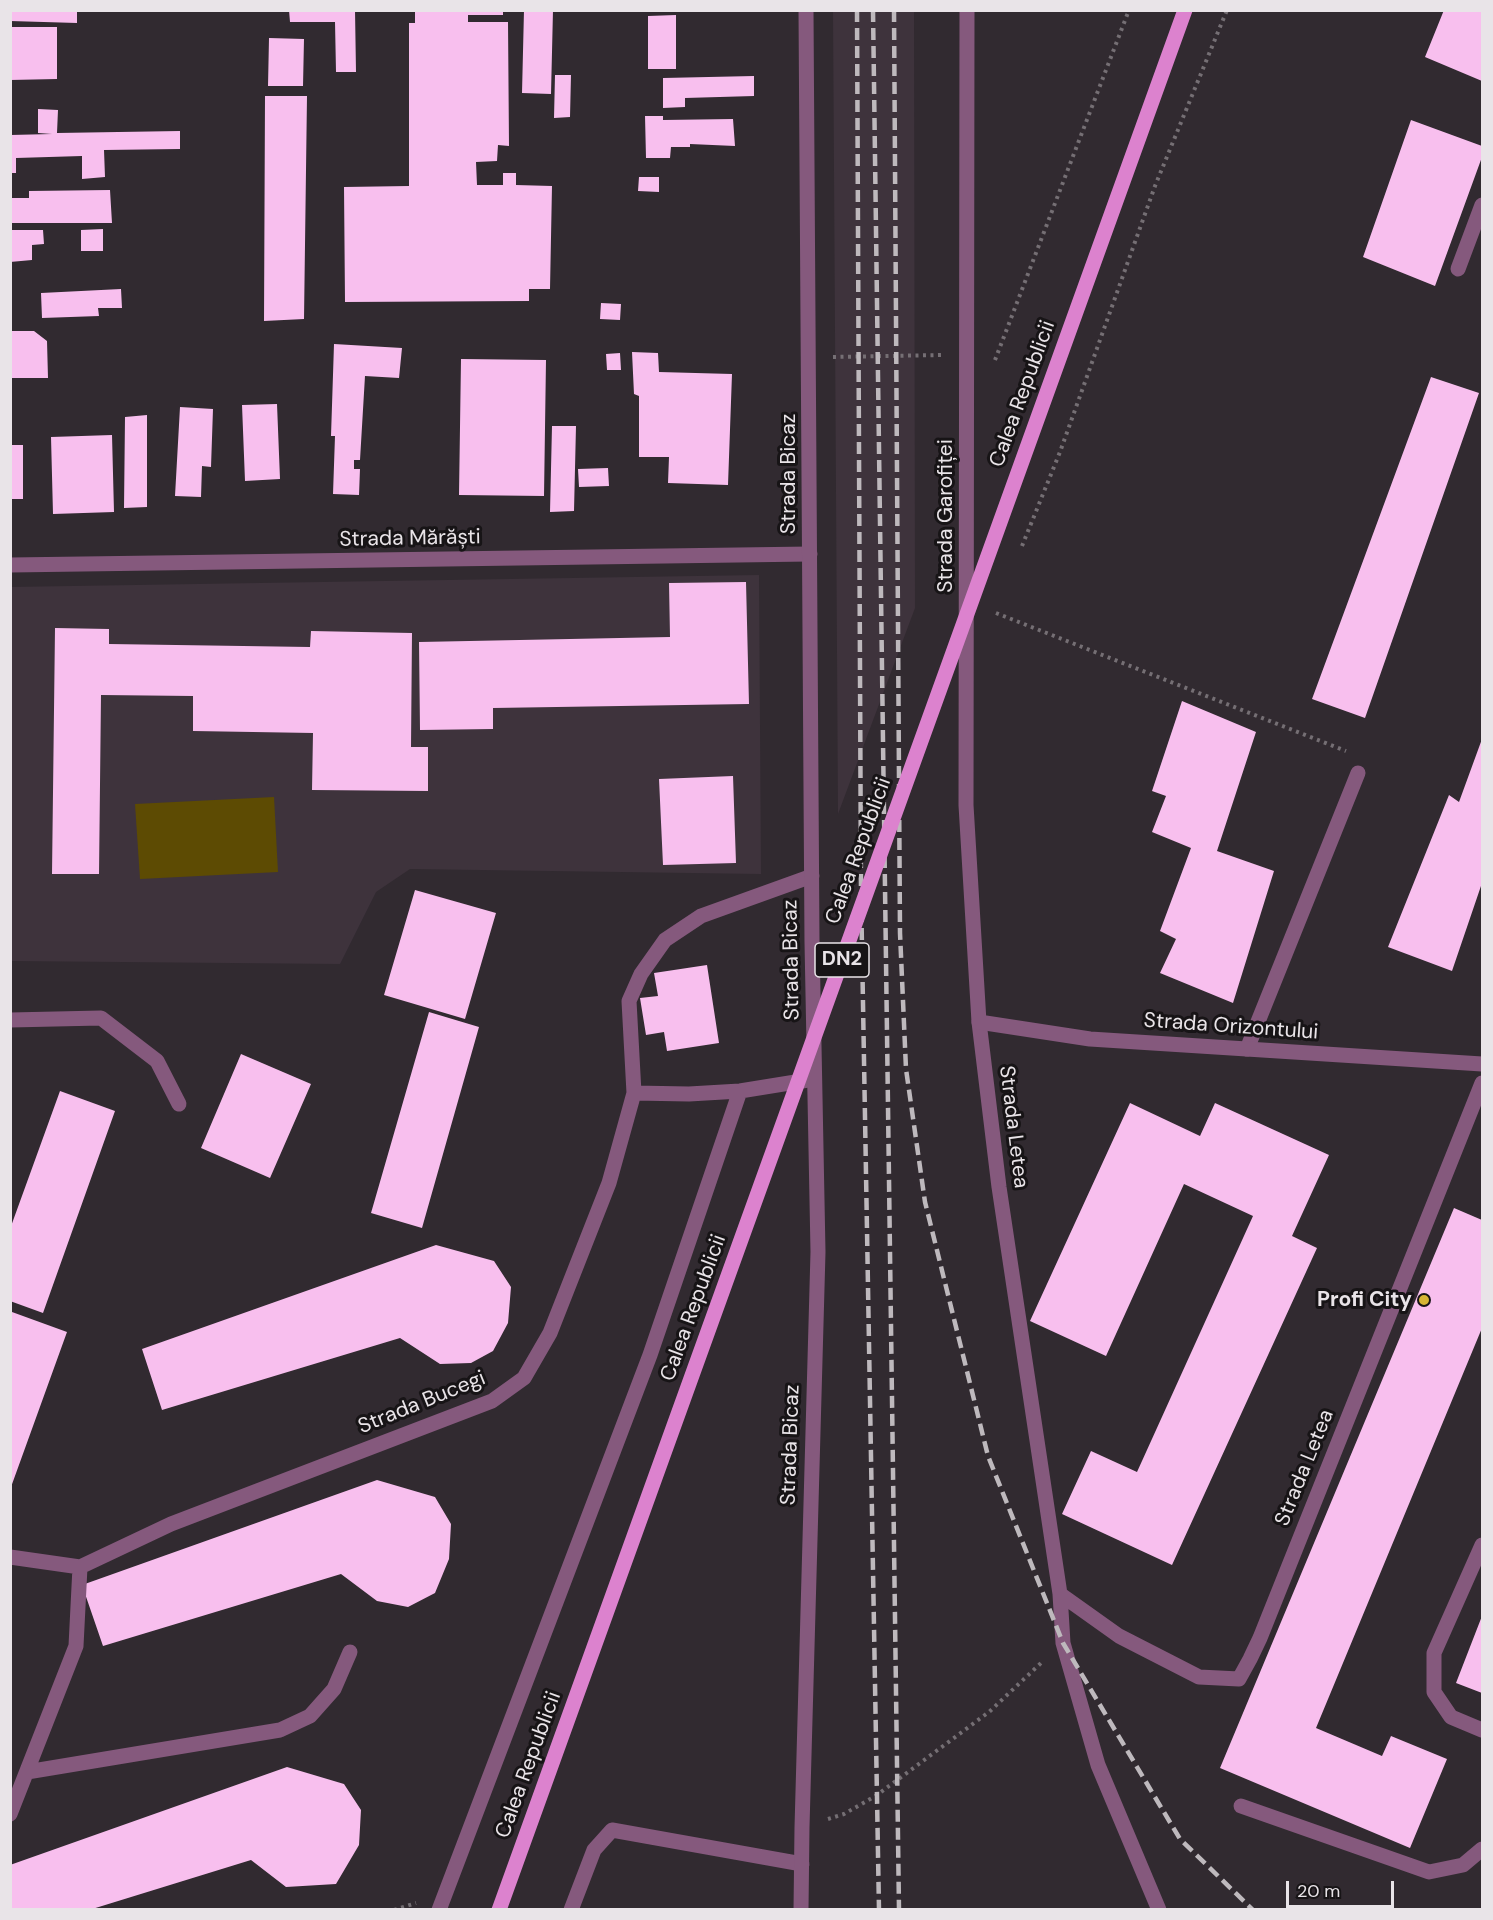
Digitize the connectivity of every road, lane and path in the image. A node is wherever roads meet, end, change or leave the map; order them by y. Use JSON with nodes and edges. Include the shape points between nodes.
{"nodes":[{"id":1,"x":806,"y":10,"type":"edge"},
{"id":2,"x":967,"y":10,"type":"edge"},
{"id":3,"x":1129,"y":10,"type":"edge"},
{"id":4,"x":1185,"y":10,"type":"edge"},
{"id":5,"x":1227,"y":10,"type":"edge"},
{"id":6,"x":1482,"y":205,"type":"edge"},
{"id":7,"x":1458,"y":269,"type":"dead end"},
{"id":8,"x":967,"y":355,"type":"junction"},
{"id":9,"x":809,"y":357,"type":"junction"},
{"id":10,"x":992,"y":365,"type":"dead end"},
{"id":11,"x":1021,"y":549,"type":"dead end"},
{"id":12,"x":810,"y":554,"type":"junction"},
{"id":13,"x":10,"y":565,"type":"edge"},
{"id":14,"x":999,"y":602,"type":"dead end"},
{"id":15,"x":995,"y":613,"type":"junction"},
{"id":16,"x":991,"y":623,"type":"dead end"},
{"id":17,"x":1358,"y":773,"type":"joint"},
{"id":18,"x":812,"y":876,"type":"junction"},
{"id":19,"x":10,"y":1020,"type":"edge"},
{"id":20,"x":979,"y":1022,"type":"junction"},
{"id":21,"x":1247,"y":1049,"type":"junction"},
{"id":22,"x":1482,"y":1064,"type":"edge"},
{"id":23,"x":815,"y":1079,"type":"junction"},
{"id":24,"x":1482,"y":1083,"type":"edge"},
{"id":25,"x":740,"y":1091,"type":"junction"},
{"id":26,"x":634,"y":1093,"type":"junction"},
{"id":27,"x":179,"y":1104,"type":"dead end"},
{"id":28,"x":1482,"y":1545,"type":"edge"},
{"id":29,"x":10,"y":1557,"type":"edge"},
{"id":30,"x":80,"y":1567,"type":"junction"},
{"id":31,"x":1060,"y":1594,"type":"junction"},
{"id":32,"x":1063,"y":1643,"type":"junction"},
{"id":33,"x":350,"y":1652,"type":"dead end"},
{"id":34,"x":1482,"y":1730,"type":"edge"},
{"id":35,"x":27,"y":1772,"type":"junction"},
{"id":36,"x":1241,"y":1806,"type":"dead end"},
{"id":37,"x":10,"y":1814,"type":"edge"},
{"id":38,"x":802,"y":1827,"type":"junction"},
{"id":39,"x":1482,"y":1849,"type":"edge"},
{"id":40,"x":802,"y":1864,"type":"junction"},
{"id":41,"x":439,"y":1910,"type":"edge"},
{"id":42,"x":499,"y":1910,"type":"edge"},
{"id":43,"x":571,"y":1910,"type":"edge"},
{"id":44,"x":801,"y":1910,"type":"edge"},
{"id":45,"x":1159,"y":1910,"type":"edge"}],
"edges":[{"from":1,"to":9,"type":"street","name":"Strada Bicaz"},
{"from":2,"to":8,"type":"street","name":"Strada Garofiței"},
{"from":3,"to":10,"type":"path"},
{"from":4,"to":42,"type":"main road","name":"Calea Republicii","number":"DN2","bridge":true},
{"from":5,"to":11,"type":"path","via":[[1155,186],[1060,453]]},
{"from":6,"to":7,"type":"street"},
{"from":8,"to":9,"type":"path"},
{"from":8,"to":20,"type":"street","name":"Strada Garofiței","via":[[966,805]]},
{"from":9,"to":12,"type":"street","name":"Strada Bicaz"},
{"from":12,"to":13,"type":"street","name":"Strada Mărăști"},
{"from":12,"to":18,"type":"street","name":"Strada Bicaz"},
{"from":14,"to":15,"type":"path"},
{"from":15,"to":16,"type":"path"},
{"from":15,"to":17,"type":"path","via":[[1354,754]]},
{"from":17,"to":21,"type":"street"},
{"from":18,"to":23,"type":"street","name":"Strada Bicaz"},
{"from":18,"to":26,"type":"street","name":"Strada Bucegi","via":[[701,916],[665,940],[641,974],[629,1001]]},
{"from":19,"to":27,"type":"street","via":[[100,1018],[157,1061]]},
{"from":20,"to":21,"type":"street","name":"Strada Orizontului","via":[[1090,1039]]},
{"from":20,"to":31,"type":"street","name":"Strada Letea","via":[[999,1187]]},
{"from":21,"to":22,"type":"street","name":"Strada Orizontului"},
{"from":23,"to":25,"type":"street"},
{"from":23,"to":38,"type":"street","name":"Strada Bicaz","via":[[818,1252]]},
{"from":24,"to":31,"type":"street","name":"Strada Letea","via":[[1260,1638],[1239,1679],[1198,1677],[1119,1636]]},
{"from":25,"to":26,"type":"street"},
{"from":25,"to":41,"type":"street","via":[[650,1355]]},
{"from":26,"to":30,"type":"street","name":"Strada Bucegi","via":[[594,1223],[550,1333],[524,1378],[492,1401],[171,1524]]},
{"from":28,"to":34,"type":"street","via":[[1434,1653],[1434,1692],[1451,1717]]},
{"from":29,"to":30,"type":"street"},
{"from":30,"to":35,"type":"street","via":[[76,1646]]},
{"from":31,"to":32,"type":"street","name":"Strada Letea"},
{"from":32,"to":38,"type":"path","via":[[989,1712],[877,1795],[844,1814]]},
{"from":32,"to":45,"type":"street","name":"Strada Letea","via":[[1098,1765]]},
{"from":33,"to":35,"type":"street","via":[[334,1689],[310,1716],[280,1730]]},
{"from":35,"to":37,"type":"street"},
{"from":36,"to":39,"type":"street","via":[[1430,1872],[1463,1865]]},
{"from":38,"to":40,"type":"street","name":"Strada Bicaz"},
{"from":40,"to":43,"type":"street","via":[[612,1830],[594,1850]]},
{"from":40,"to":44,"type":"street","name":"Strada Bicaz"}]}
